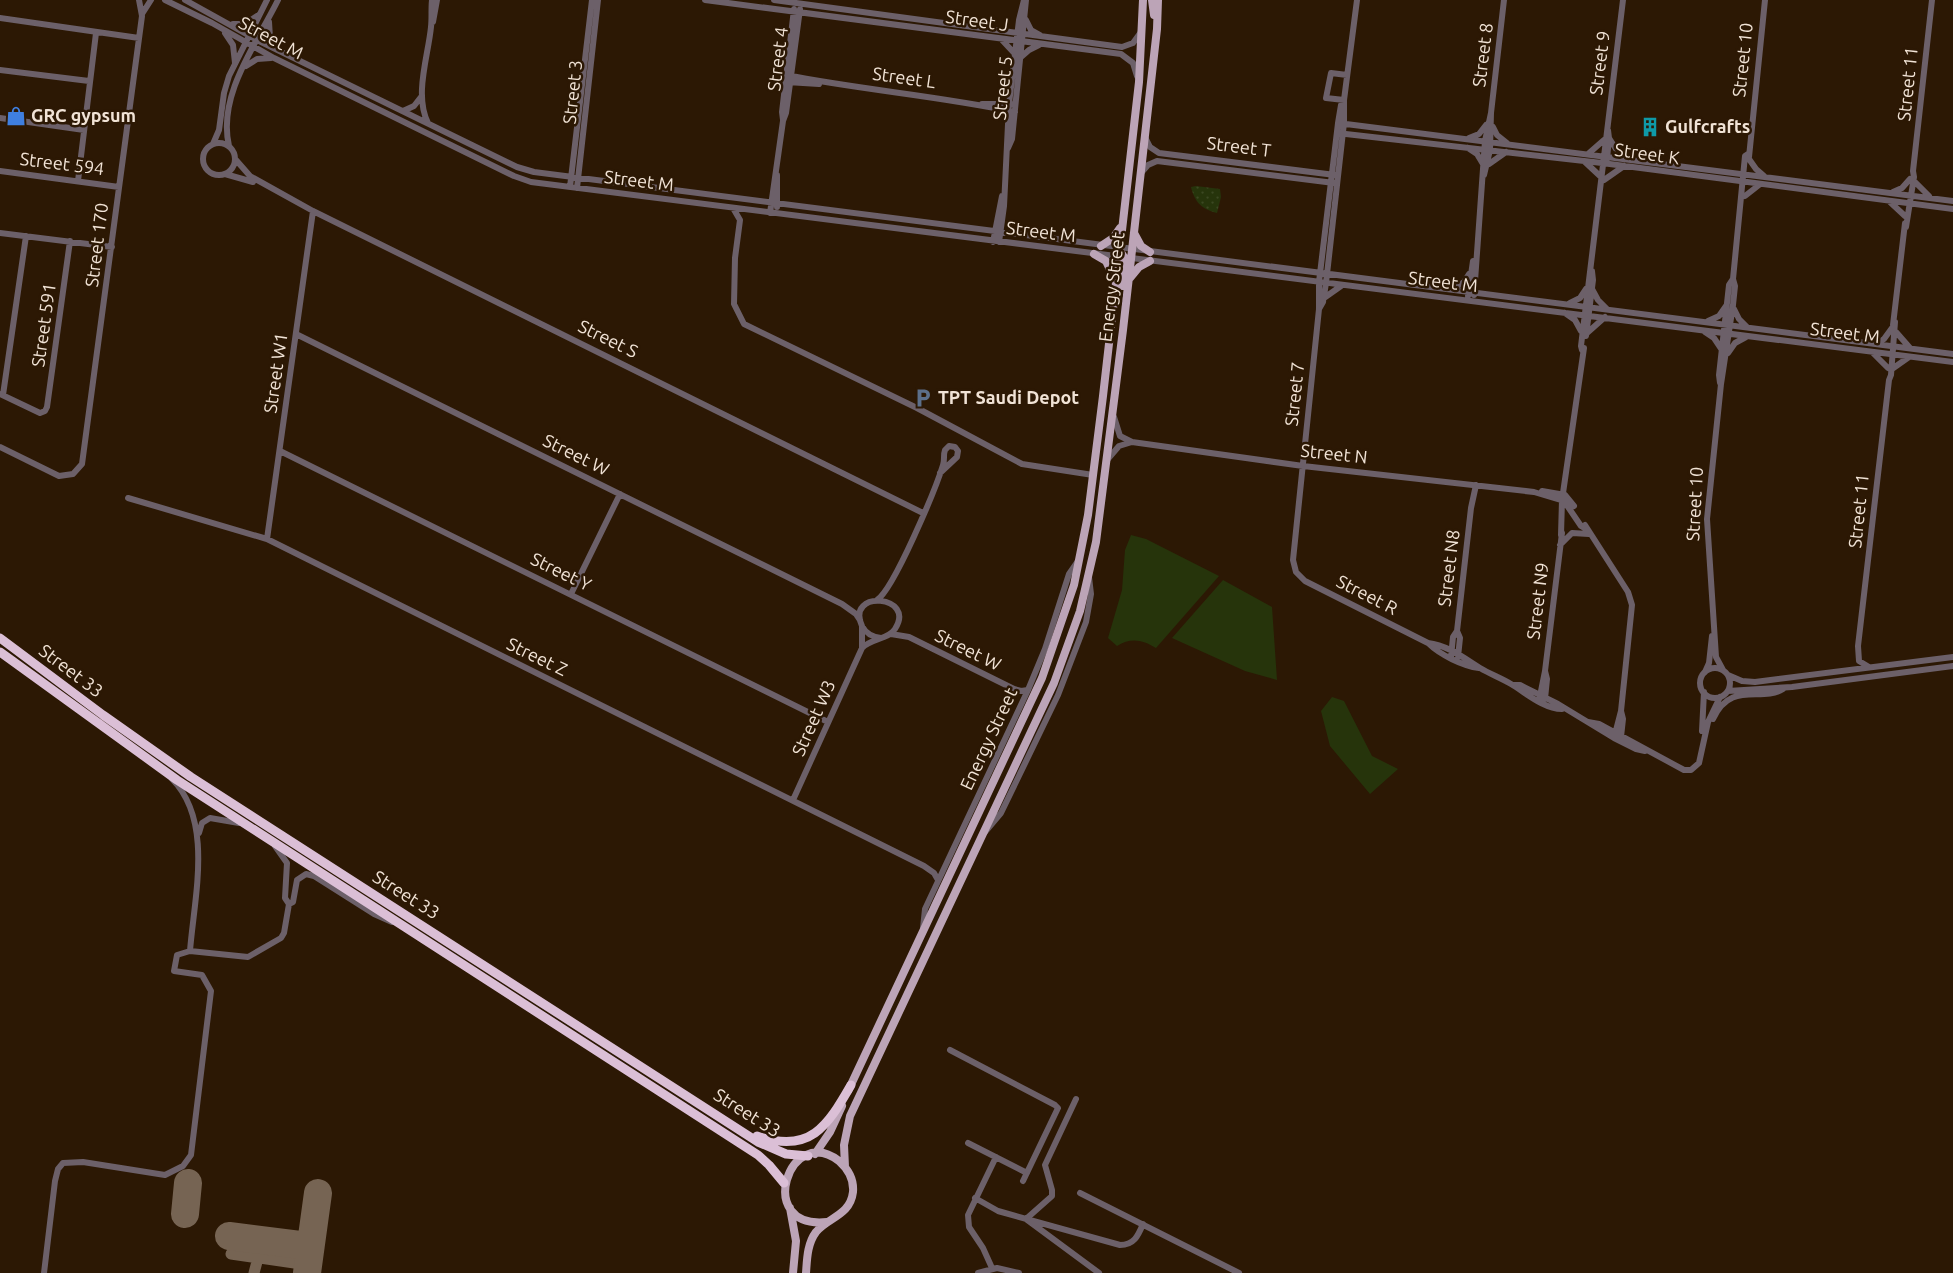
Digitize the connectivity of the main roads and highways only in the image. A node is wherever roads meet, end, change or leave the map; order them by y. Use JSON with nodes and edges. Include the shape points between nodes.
{"nodes":[{"id":1,"x":1143,"y":0,"type":"edge"},
{"id":2,"x":1152,"y":0,"type":"edge"},
{"id":3,"x":1158,"y":0,"type":"edge"},
{"id":4,"x":1157,"y":29,"type":"junction"},
{"id":5,"x":1128,"y":177,"type":"junction"},
{"id":6,"x":1121,"y":226,"type":"junction"},
{"id":7,"x":1133,"y":231,"type":"junction"},
{"id":8,"x":1101,"y":246,"type":"road end"},
{"id":9,"x":1125,"y":253,"type":"junction"},
{"id":10,"x":1094,"y":254,"type":"road end"},
{"id":11,"x":1128,"y":282,"type":"junction"},
{"id":12,"x":1115,"y":284,"type":"junction"},
{"id":13,"x":1119,"y":356,"type":"junction"},
{"id":14,"x":0,"y":638,"type":"edge"},
{"id":15,"x":0,"y":652,"type":"edge"},
{"id":16,"x":851,"y":1085,"type":"junction"},
{"id":17,"x":733,"y":1125,"type":"junction"},
{"id":18,"x":811,"y":1155,"type":"junction"},
{"id":19,"x":845,"y":1167,"type":"junction"},
{"id":20,"x":784,"y":1183,"type":"junction"},
{"id":21,"x":790,"y":1208,"type":"junction"},
{"id":22,"x":827,"y":1222,"type":"junction"},
{"id":23,"x":793,"y":1273,"type":"edge"},
{"id":24,"x":806,"y":1273,"type":"edge"}],
"edges":[{"from":1,"to":5,"type":"main road","name":"Energy Street","via":[[1139,82]]},
{"from":2,"to":4,"type":"main road"},
{"from":3,"to":4,"type":"main road","name":"Energy Street"},
{"from":4,"to":7,"type":"main road","name":"Energy Street"},
{"from":5,"to":6,"type":"main road","name":"Energy Street"},
{"from":5,"to":9,"type":"main road"},
{"from":6,"to":8,"type":"main road","via":[[1113,238]]},
{"from":6,"to":9,"type":"main road","name":"Energy Street"},
{"from":7,"to":9,"type":"main road","name":"Energy Street"},
{"from":7,"to":11,"type":"main road","via":[[1150,257]]},
{"from":9,"to":11,"type":"main road","name":"Energy Street"},
{"from":9,"to":12,"type":"main road","name":"Energy Street"},
{"from":9,"to":13,"type":"main road"},
{"from":10,"to":12,"type":"main road","via":[[1110,266]]},
{"from":11,"to":13,"type":"main road","name":"Energy Street"},
{"from":12,"to":16,"type":"main road","name":"Energy Street","via":[[1093,475],[1080,558],[1068,606],[1042,678]]},
{"from":13,"to":19,"type":"main road","name":"Energy Street","via":[[1089,577],[1068,648],[850,1116],[844,1145]]},
{"from":14,"to":17,"type":"highway","name":"Street 33","via":[[103,716],[199,782]]},
{"from":15,"to":20,"type":"highway","name":"Street 33","via":[[149,760],[259,834],[758,1155]]},
{"from":16,"to":17,"type":"highway","via":[[827,1124],[805,1139],[775,1142]]},
{"from":16,"to":18,"type":"main road","name":"Energy Street","via":[[830,1132]]},
{"from":17,"to":18,"type":"highway","name":"Street 33","via":[[772,1149],[793,1155]]},
{"from":18,"to":19,"type":"main road","via":[[829,1156]]},
{"from":18,"to":20,"type":"main road","via":[[795,1163]]},
{"from":19,"to":22,"type":"main road","via":[[852,1183],[851,1200],[842,1214]]},
{"from":20,"to":21,"type":"main road"},
{"from":21,"to":22,"type":"main road","via":[[810,1222]]},
{"from":21,"to":23,"type":"main road","via":[[796,1241]]},
{"from":22,"to":24,"type":"main road","via":[[812,1238]]}]}
